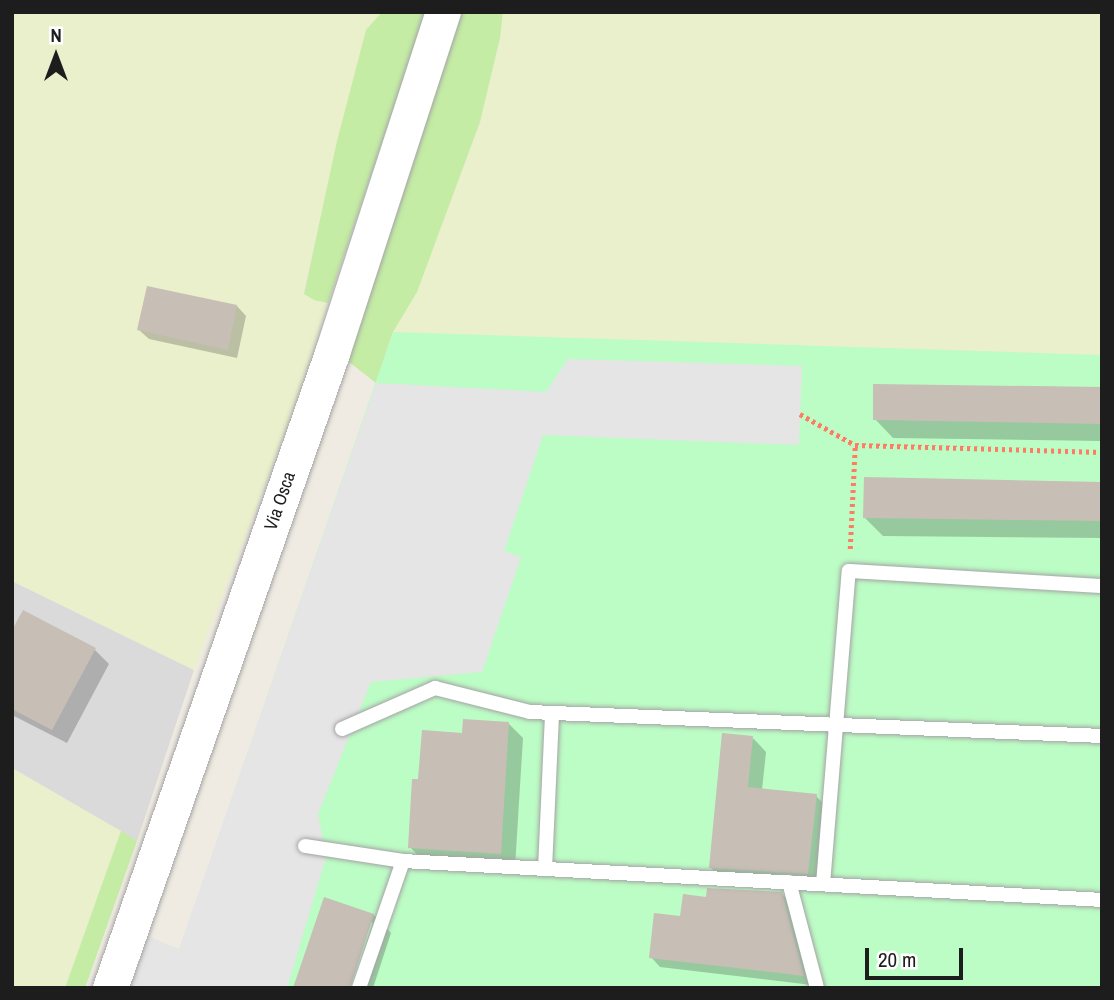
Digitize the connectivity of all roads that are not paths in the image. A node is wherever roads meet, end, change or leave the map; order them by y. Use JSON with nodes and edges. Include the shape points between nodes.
{"nodes":[{"id":1,"x":443,"y":12,"type":"edge"},
{"id":2,"x":1102,"y":586,"type":"edge"},
{"id":3,"x":552,"y":713,"type":"junction"},
{"id":4,"x":834,"y":725,"type":"junction"},
{"id":5,"x":342,"y":729,"type":"dead end"},
{"id":6,"x":1102,"y":736,"type":"edge"},
{"id":7,"x":305,"y":846,"type":"dead end"},
{"id":8,"x":403,"y":861,"type":"junction"},
{"id":9,"x":545,"y":869,"type":"junction"},
{"id":10,"x":789,"y":882,"type":"junction"},
{"id":11,"x":823,"y":884,"type":"junction"},
{"id":12,"x":1102,"y":900,"type":"edge"},
{"id":13,"x":110,"y":988,"type":"edge"},
{"id":14,"x":359,"y":988,"type":"edge"},
{"id":15,"x":817,"y":988,"type":"edge"}],
"edges":[{"from":1,"to":13,"type":"street","name":"Via Osca","via":[[332,353]]},
{"from":2,"to":4,"type":"lane","via":[[849,571]]},
{"from":3,"to":4,"type":"lane"},
{"from":3,"to":5,"type":"lane","via":[[435,688]]},
{"from":3,"to":9,"type":"lane"},
{"from":4,"to":6,"type":"lane"},
{"from":4,"to":11,"type":"lane"},
{"from":7,"to":8,"type":"lane"},
{"from":8,"to":9,"type":"lane"},
{"from":8,"to":14,"type":"lane"},
{"from":9,"to":10,"type":"lane"},
{"from":10,"to":11,"type":"lane"},
{"from":10,"to":15,"type":"lane"},
{"from":11,"to":12,"type":"lane"}]}
